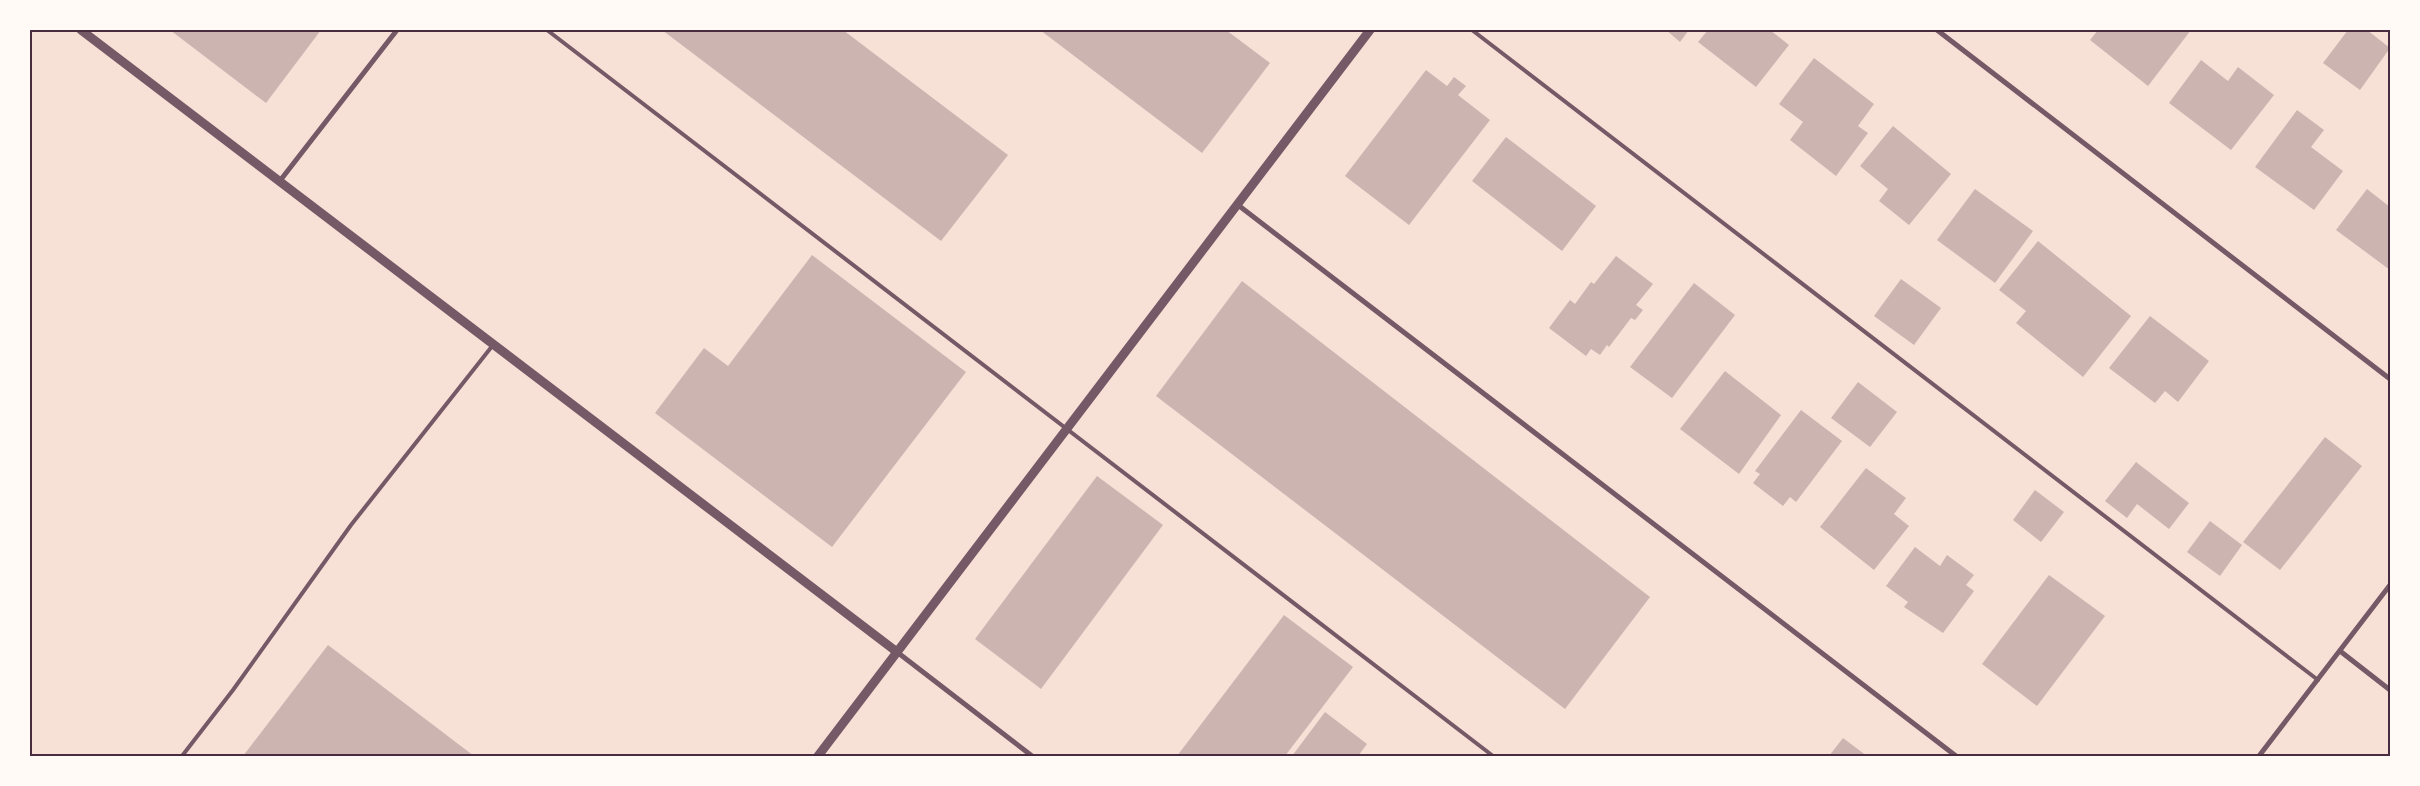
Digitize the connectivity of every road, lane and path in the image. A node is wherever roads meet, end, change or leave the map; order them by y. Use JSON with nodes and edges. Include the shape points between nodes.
{"nodes":[{"id":1,"x":81,"y":30,"type":"edge"},
{"id":2,"x":396,"y":30,"type":"edge"},
{"id":3,"x":547,"y":30,"type":"edge"},
{"id":4,"x":1370,"y":30,"type":"edge"},
{"id":5,"x":1472,"y":30,"type":"edge"},
{"id":6,"x":1937,"y":30,"type":"edge"},
{"id":7,"x":279,"y":182,"type":"junction"},
{"id":8,"x":1238,"y":205,"type":"junction"},
{"id":9,"x":493,"y":345,"type":"junction"},
{"id":10,"x":2390,"y":379,"type":"edge"},
{"id":11,"x":1067,"y":428,"type":"junction"},
{"id":12,"x":2390,"y":584,"type":"edge"},
{"id":13,"x":2340,"y":651,"type":"junction"},
{"id":14,"x":897,"y":652,"type":"junction"},
{"id":15,"x":2318,"y":680,"type":"junction"},
{"id":16,"x":2390,"y":690,"type":"edge"},
{"id":17,"x":182,"y":756,"type":"edge"},
{"id":18,"x":818,"y":756,"type":"edge"},
{"id":19,"x":1032,"y":756,"type":"edge"},
{"id":20,"x":1493,"y":756,"type":"edge"},
{"id":21,"x":1956,"y":756,"type":"edge"},
{"id":22,"x":2259,"y":756,"type":"edge"}],
"edges":[{"from":1,"to":7,"type":"street"},
{"from":2,"to":7,"type":"street"},
{"from":3,"to":11,"type":"lane"},
{"from":4,"to":8,"type":"street"},
{"from":5,"to":15,"type":"lane"},
{"from":6,"to":10,"type":"street"},
{"from":7,"to":9,"type":"street"},
{"from":8,"to":11,"type":"street"},
{"from":8,"to":21,"type":"street"},
{"from":9,"to":14,"type":"street"},
{"from":9,"to":17,"type":"lane","via":[[351,525]]},
{"from":11,"to":14,"type":"street"},
{"from":11,"to":20,"type":"lane"},
{"from":12,"to":13,"type":"street"},
{"from":13,"to":15,"type":"street"},
{"from":13,"to":16,"type":"street"},
{"from":14,"to":18,"type":"street"},
{"from":14,"to":19,"type":"street"},
{"from":15,"to":22,"type":"street"}]}
